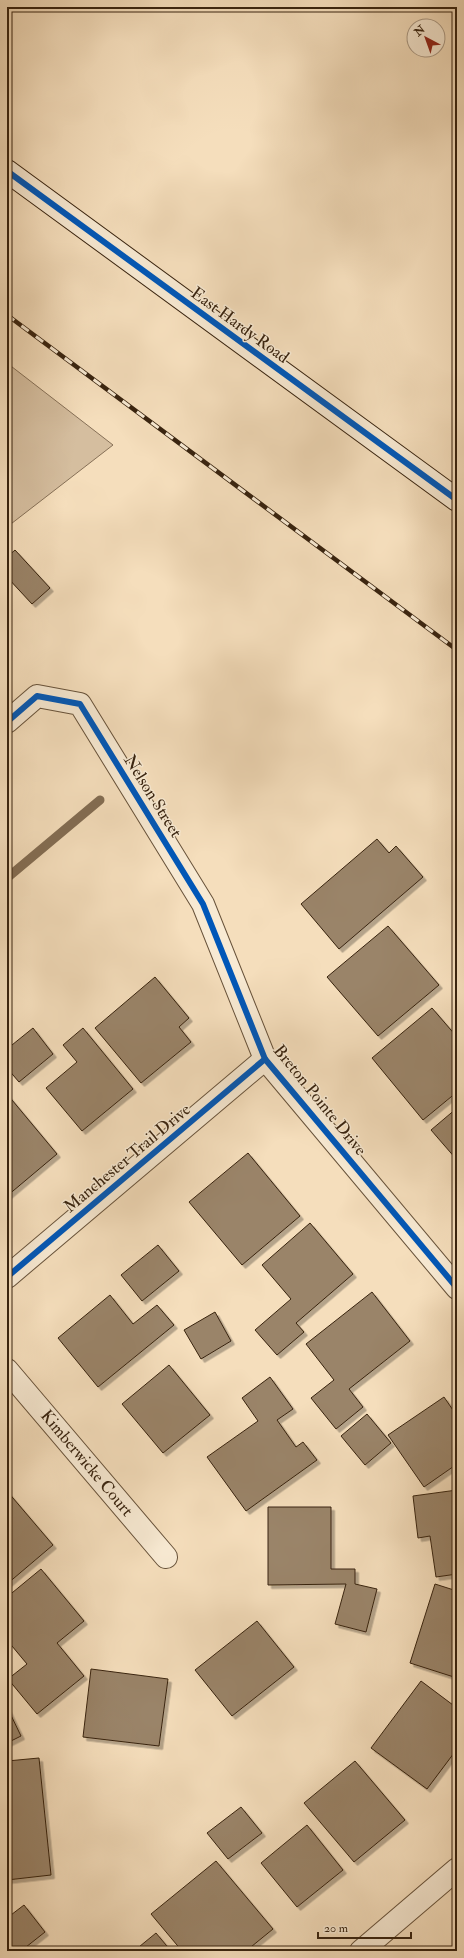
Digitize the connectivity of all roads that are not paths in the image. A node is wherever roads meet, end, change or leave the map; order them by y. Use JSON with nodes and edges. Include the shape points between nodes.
{"nodes":[{"id":1,"x":7,"y":171,"type":"edge"},
{"id":2,"x":457,"y":500,"type":"edge"},
{"id":3,"x":7,"y":722,"type":"edge"},
{"id":4,"x":203,"y":904,"type":"joint"},
{"id":5,"x":265,"y":1059,"type":"junction"},
{"id":6,"x":7,"y":1277,"type":"edge"},
{"id":7,"x":457,"y":1288,"type":"edge"},
{"id":8,"x":7,"y":1370,"type":"edge"},
{"id":9,"x":166,"y":1557,"type":"dead end"},
{"id":10,"x":457,"y":1869,"type":"edge"},
{"id":11,"x":360,"y":1951,"type":"edge"}],
"edges":[{"from":1,"to":2,"type":"street","name":"East Hardy Road"},
{"from":3,"to":4,"type":"street","name":"Nelson Street","via":[[37,696],[80,704]]},
{"from":4,"to":5,"type":"street","name":"Breton Pointe Drive"},
{"from":5,"to":6,"type":"street","name":"Manchester Trail Drive"},
{"from":5,"to":7,"type":"street","name":"Breton Pointe Drive"},
{"from":8,"to":9,"type":"street","name":"Kimberwicke Court"},
{"from":10,"to":11,"type":"street"}]}
